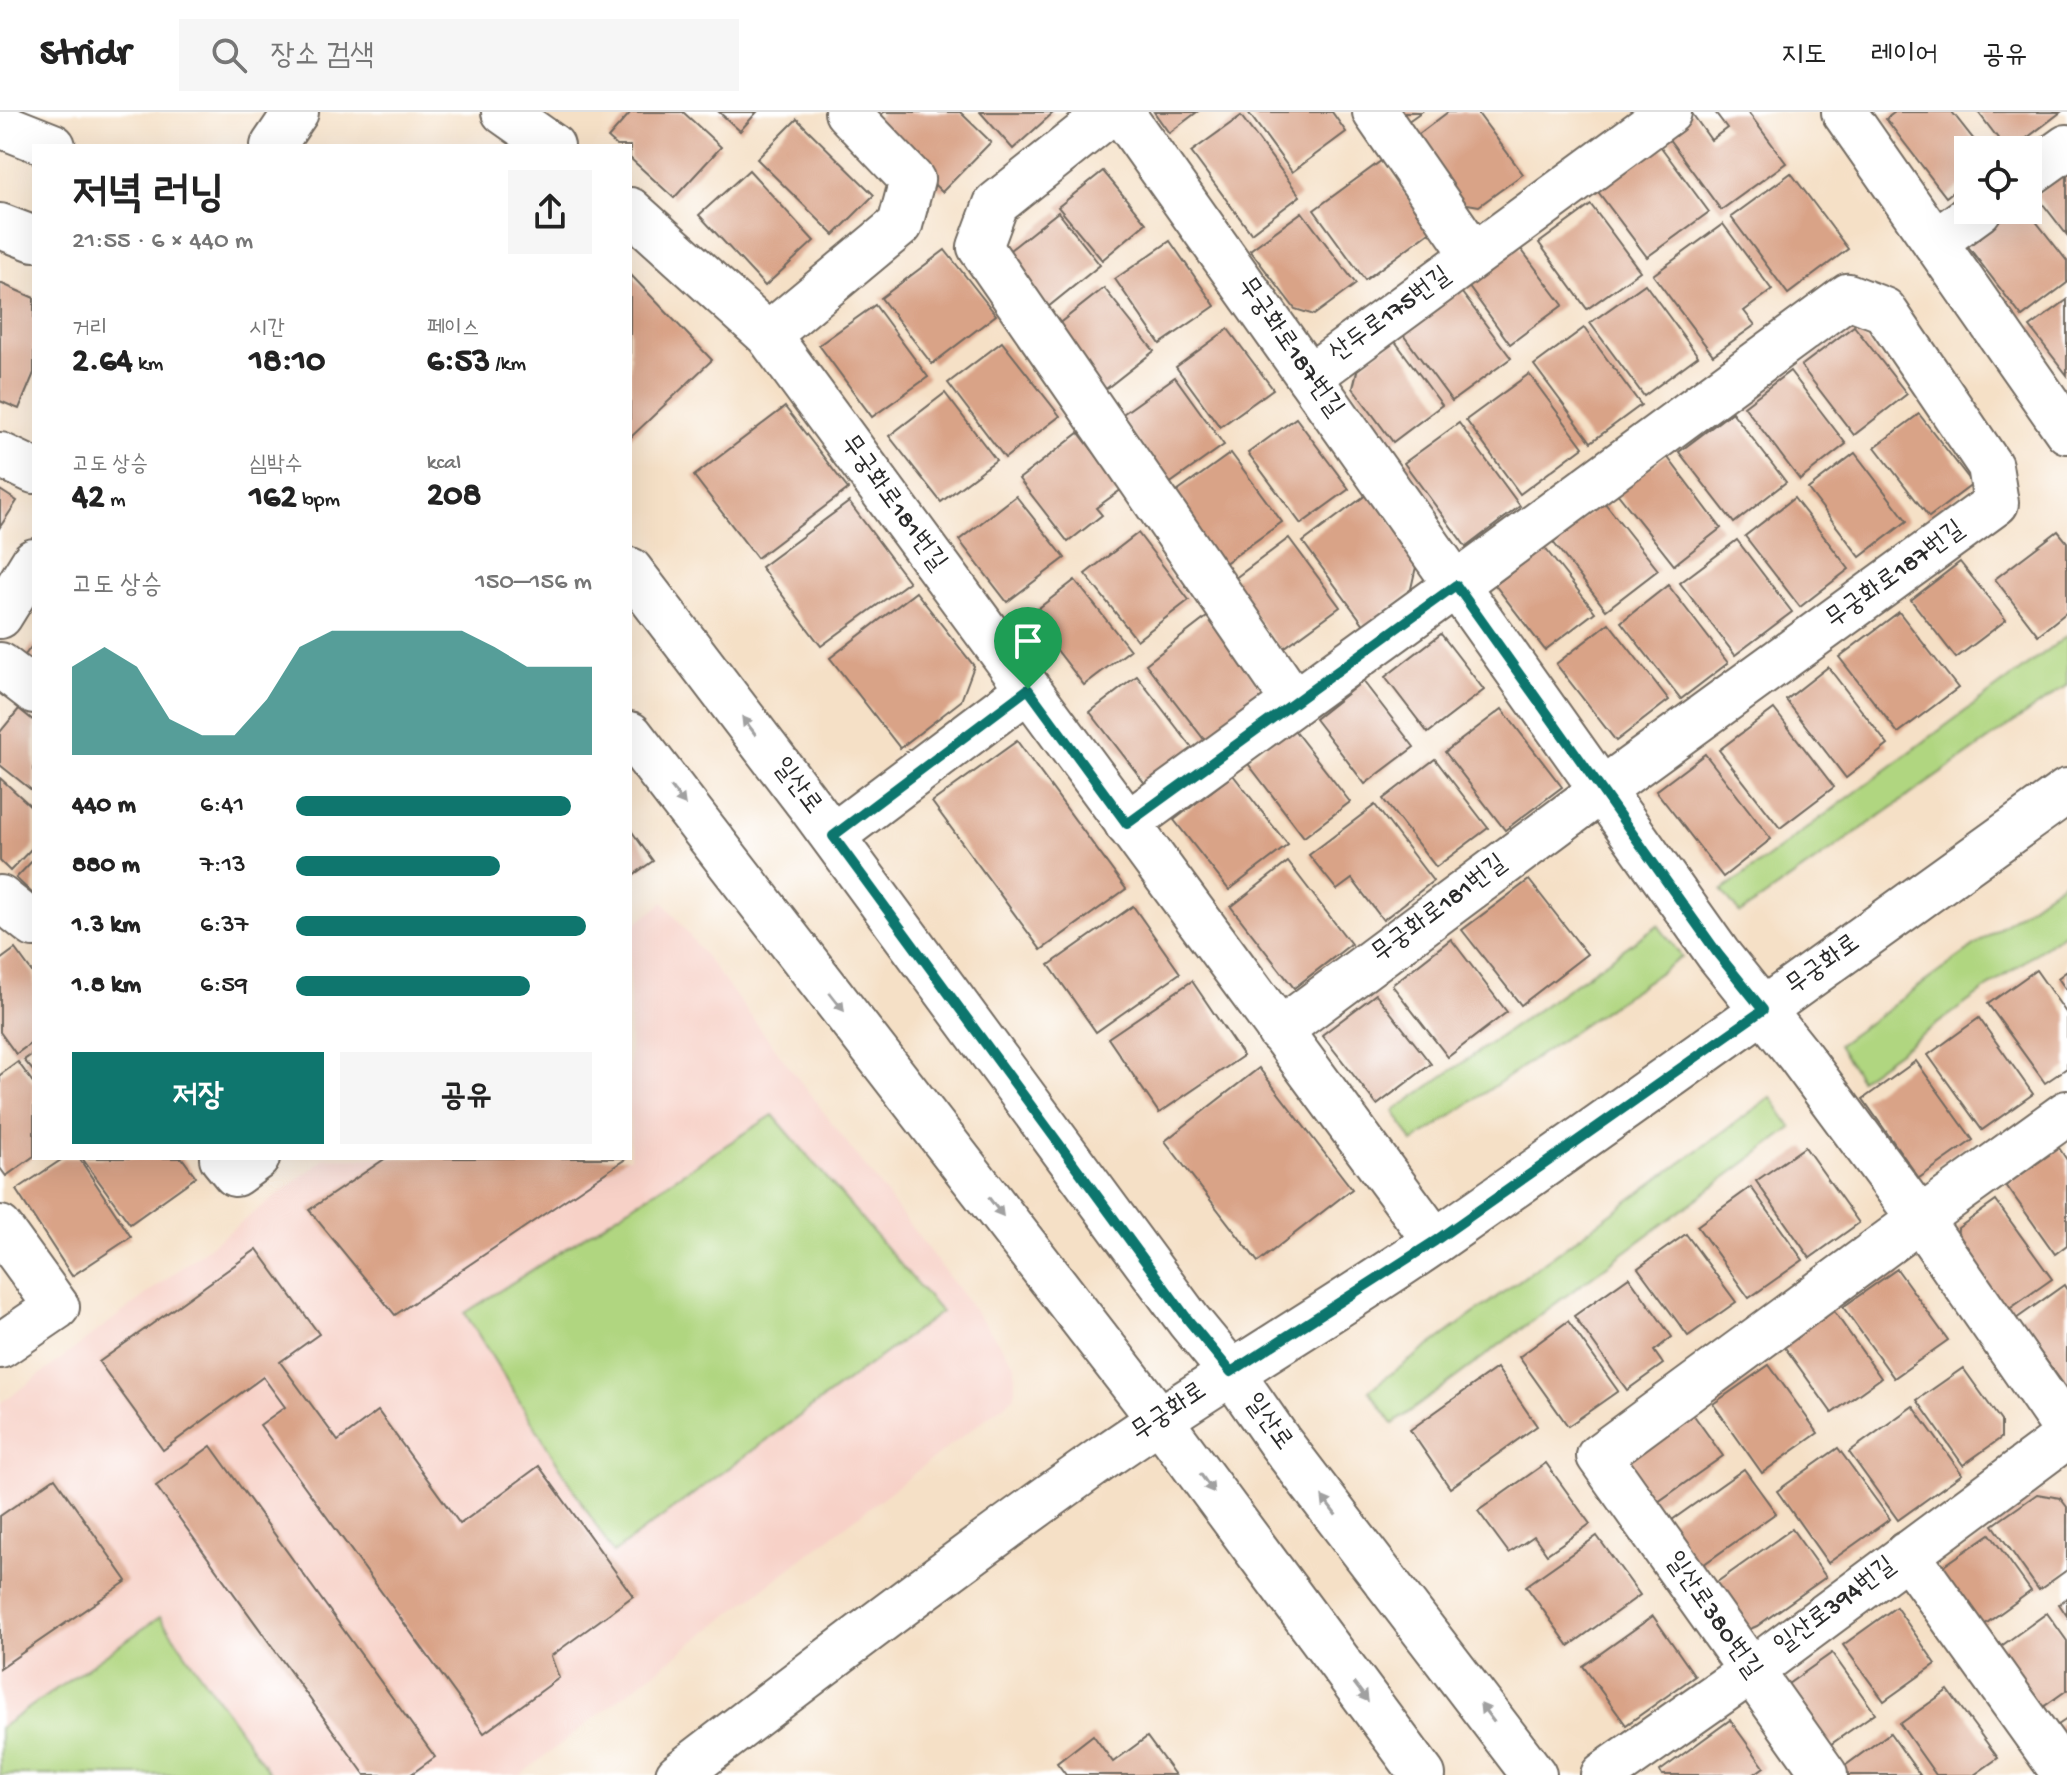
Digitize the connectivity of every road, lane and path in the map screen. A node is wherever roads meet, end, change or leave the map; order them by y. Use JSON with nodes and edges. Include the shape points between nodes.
{"nodes":[{"id":1,"x":296,"y":112,"type":"edge"},
{"id":2,"x":504,"y":112,"type":"edge"},
{"id":3,"x":847,"y":112,"type":"edge"},
{"id":4,"x":1111,"y":112,"type":"edge"},
{"id":5,"x":1121,"y":112,"type":"edge"},
{"id":6,"x":1375,"y":112,"type":"edge"},
{"id":7,"x":1844,"y":112,"type":"edge"},
{"id":8,"x":1642,"y":120,"type":"edge"},
{"id":9,"x":0,"y":125,"type":"edge"},
{"id":10,"x":48,"y":144,"type":"edge"},
{"id":11,"x":274,"y":144,"type":"edge"},
{"id":12,"x":549,"y":144,"type":"edge"},
{"id":13,"x":2067,"y":147,"type":"edge"},
{"id":14,"x":2042,"y":165,"type":"edge"},
{"id":15,"x":632,"y":212,"type":"edge"},
{"id":16,"x":1960,"y":224,"type":"edge"},
{"id":17,"x":0,"y":226,"type":"edge"},
{"id":18,"x":32,"y":238,"type":"edge"},
{"id":19,"x":1935,"y":242,"type":"junction"},
{"id":20,"x":1474,"y":255,"type":"junction"},
{"id":21,"x":768,"y":335,"type":"junction"},
{"id":22,"x":1309,"y":377,"type":"junction"},
{"id":23,"x":2067,"y":431,"type":"edge"},
{"id":24,"x":0,"y":455,"type":"edge"},
{"id":25,"x":32,"y":470,"type":"edge"},
{"id":26,"x":32,"y":564,"type":"edge"},
{"id":27,"x":632,"y":573,"type":"edge"},
{"id":28,"x":1456,"y":585,"type":"junction"},
{"id":29,"x":0,"y":616,"type":"edge"},
{"id":30,"x":0,"y":665,"type":"edge"},
{"id":31,"x":32,"y":689,"type":"edge"},
{"id":32,"x":1028,"y":689,"type":"junction"},
{"id":33,"x":1294,"y":702,"type":"junction"},
{"id":34,"x":632,"y":737,"type":"edge"},
{"id":35,"x":1602,"y":790,"type":"junction"},
{"id":36,"x":2067,"y":791,"type":"edge"},
{"id":37,"x":1127,"y":824,"type":"junction"},
{"id":38,"x":833,"y":836,"type":"junction"},
{"id":39,"x":0,"y":898,"type":"edge"},
{"id":40,"x":32,"y":923,"type":"edge"},
{"id":41,"x":1763,"y":1010,"type":"junction"},
{"id":42,"x":1279,"y":1031,"type":"junction"},
{"id":43,"x":2067,"y":1113,"type":"edge"},
{"id":44,"x":1920,"y":1219,"type":"junction"},
{"id":45,"x":0,"y":1228,"type":"edge"},
{"id":46,"x":1435,"y":1241,"type":"junction"},
{"id":47,"x":0,"y":1346,"type":"edge"},
{"id":48,"x":1231,"y":1372,"type":"junction"},
{"id":49,"x":1160,"y":1420,"type":"junction"},
{"id":50,"x":2067,"y":1433,"type":"edge"},
{"id":51,"x":1907,"y":1554,"type":"junction"},
{"id":52,"x":1751,"y":1671,"type":"junction"},
{"id":53,"x":678,"y":1775,"type":"edge"},
{"id":54,"x":1423,"y":1775,"type":"edge"},
{"id":55,"x":1534,"y":1775,"type":"edge"},
{"id":56,"x":1603,"y":1775,"type":"edge"},
{"id":57,"x":1825,"y":1775,"type":"edge"},
{"id":58,"x":2065,"y":1775,"type":"edge"}],
"edges":[{"from":1,"to":11,"type":"street"},
{"from":2,"to":12,"type":"street"},
{"from":3,"to":21,"type":"street","via":[[912,180],[900,225]]},
{"from":4,"to":33,"type":"street","via":[[996,204],[980,247]]},
{"from":5,"to":22,"type":"street","name":"무궁화로187번길"},
{"from":6,"to":20,"type":"street","name":"산두로175번길"},
{"from":7,"to":19,"type":"street"},
{"from":8,"to":20,"type":"street","name":"산두로175번길"},
{"from":9,"to":10,"type":"street"},
{"from":13,"to":14,"type":"street"},
{"from":15,"to":21,"type":"street","name":"무궁화로181번길"},
{"from":16,"to":19,"type":"street"},
{"from":17,"to":18,"type":"street"},
{"from":19,"to":23,"type":"street"},
{"from":20,"to":22,"type":"street","name":"산두로175번길"},
{"from":21,"to":32,"type":"street","name":"무궁화로181번길"},
{"from":22,"to":28,"type":"street","name":"무궁화로187번길"},
{"from":24,"to":25,"type":"street"},
{"from":26,"to":29,"type":"street"},
{"from":38,"to":27,"type":"street","name":"일산로","one_way":true},
{"from":28,"to":33,"type":"street"},
{"from":28,"to":35,"type":"street","name":"무궁화로187번길"},
{"from":28,"to":35,"type":"street","name":"무궁화로187번길","via":[[1848,296],[1884,310],[1990,466],[1996,503]]},
{"from":30,"to":31,"type":"street"},
{"from":32,"to":37,"type":"street","name":"무궁화로181번길"},
{"from":32,"to":38,"type":"street"},
{"from":33,"to":37,"type":"street"},
{"from":34,"to":49,"type":"street","one_way":true},
{"from":35,"to":41,"type":"street","name":"무궁화로187번길"},
{"from":35,"to":42,"type":"street","name":"무궁화로181번길"},
{"from":36,"to":41,"type":"street","name":"무궁화로"},
{"from":37,"to":42,"type":"street","name":"무궁화로181번길"},
{"from":38,"to":48,"type":"street","name":"일산로"},
{"from":39,"to":40,"type":"street"},
{"from":41,"to":44,"type":"street","name":"일산로394번길"},
{"from":41,"to":46,"type":"street","name":"무궁화로"},
{"from":42,"to":46,"type":"street","name":"무궁화로181번길"},
{"from":43,"to":44,"type":"street"},
{"from":44,"to":50,"type":"street","name":"일산로394번길"},
{"from":44,"to":52,"type":"street","name":"일산로380번길","via":[[1599,1456]]},
{"from":45,"to":47,"type":"street","via":[[57,1307]]},
{"from":46,"to":48,"type":"street","name":"무궁화로"},
{"from":48,"to":49,"type":"street","name":"무궁화로"},
{"from":55,"to":48,"type":"street","name":"일산로","one_way":true},
{"from":49,"to":53,"type":"street","name":"무궁화로","via":[[823,1663]]},
{"from":49,"to":54,"type":"street","one_way":true},
{"from":50,"to":51,"type":"street","name":"일산로394번길"},
{"from":51,"to":52,"type":"street","name":"일산로394번길"},
{"from":51,"to":58,"type":"street"},
{"from":52,"to":56,"type":"street","name":"일산로394번길"},
{"from":52,"to":57,"type":"street","name":"일산로380번길"}]}
